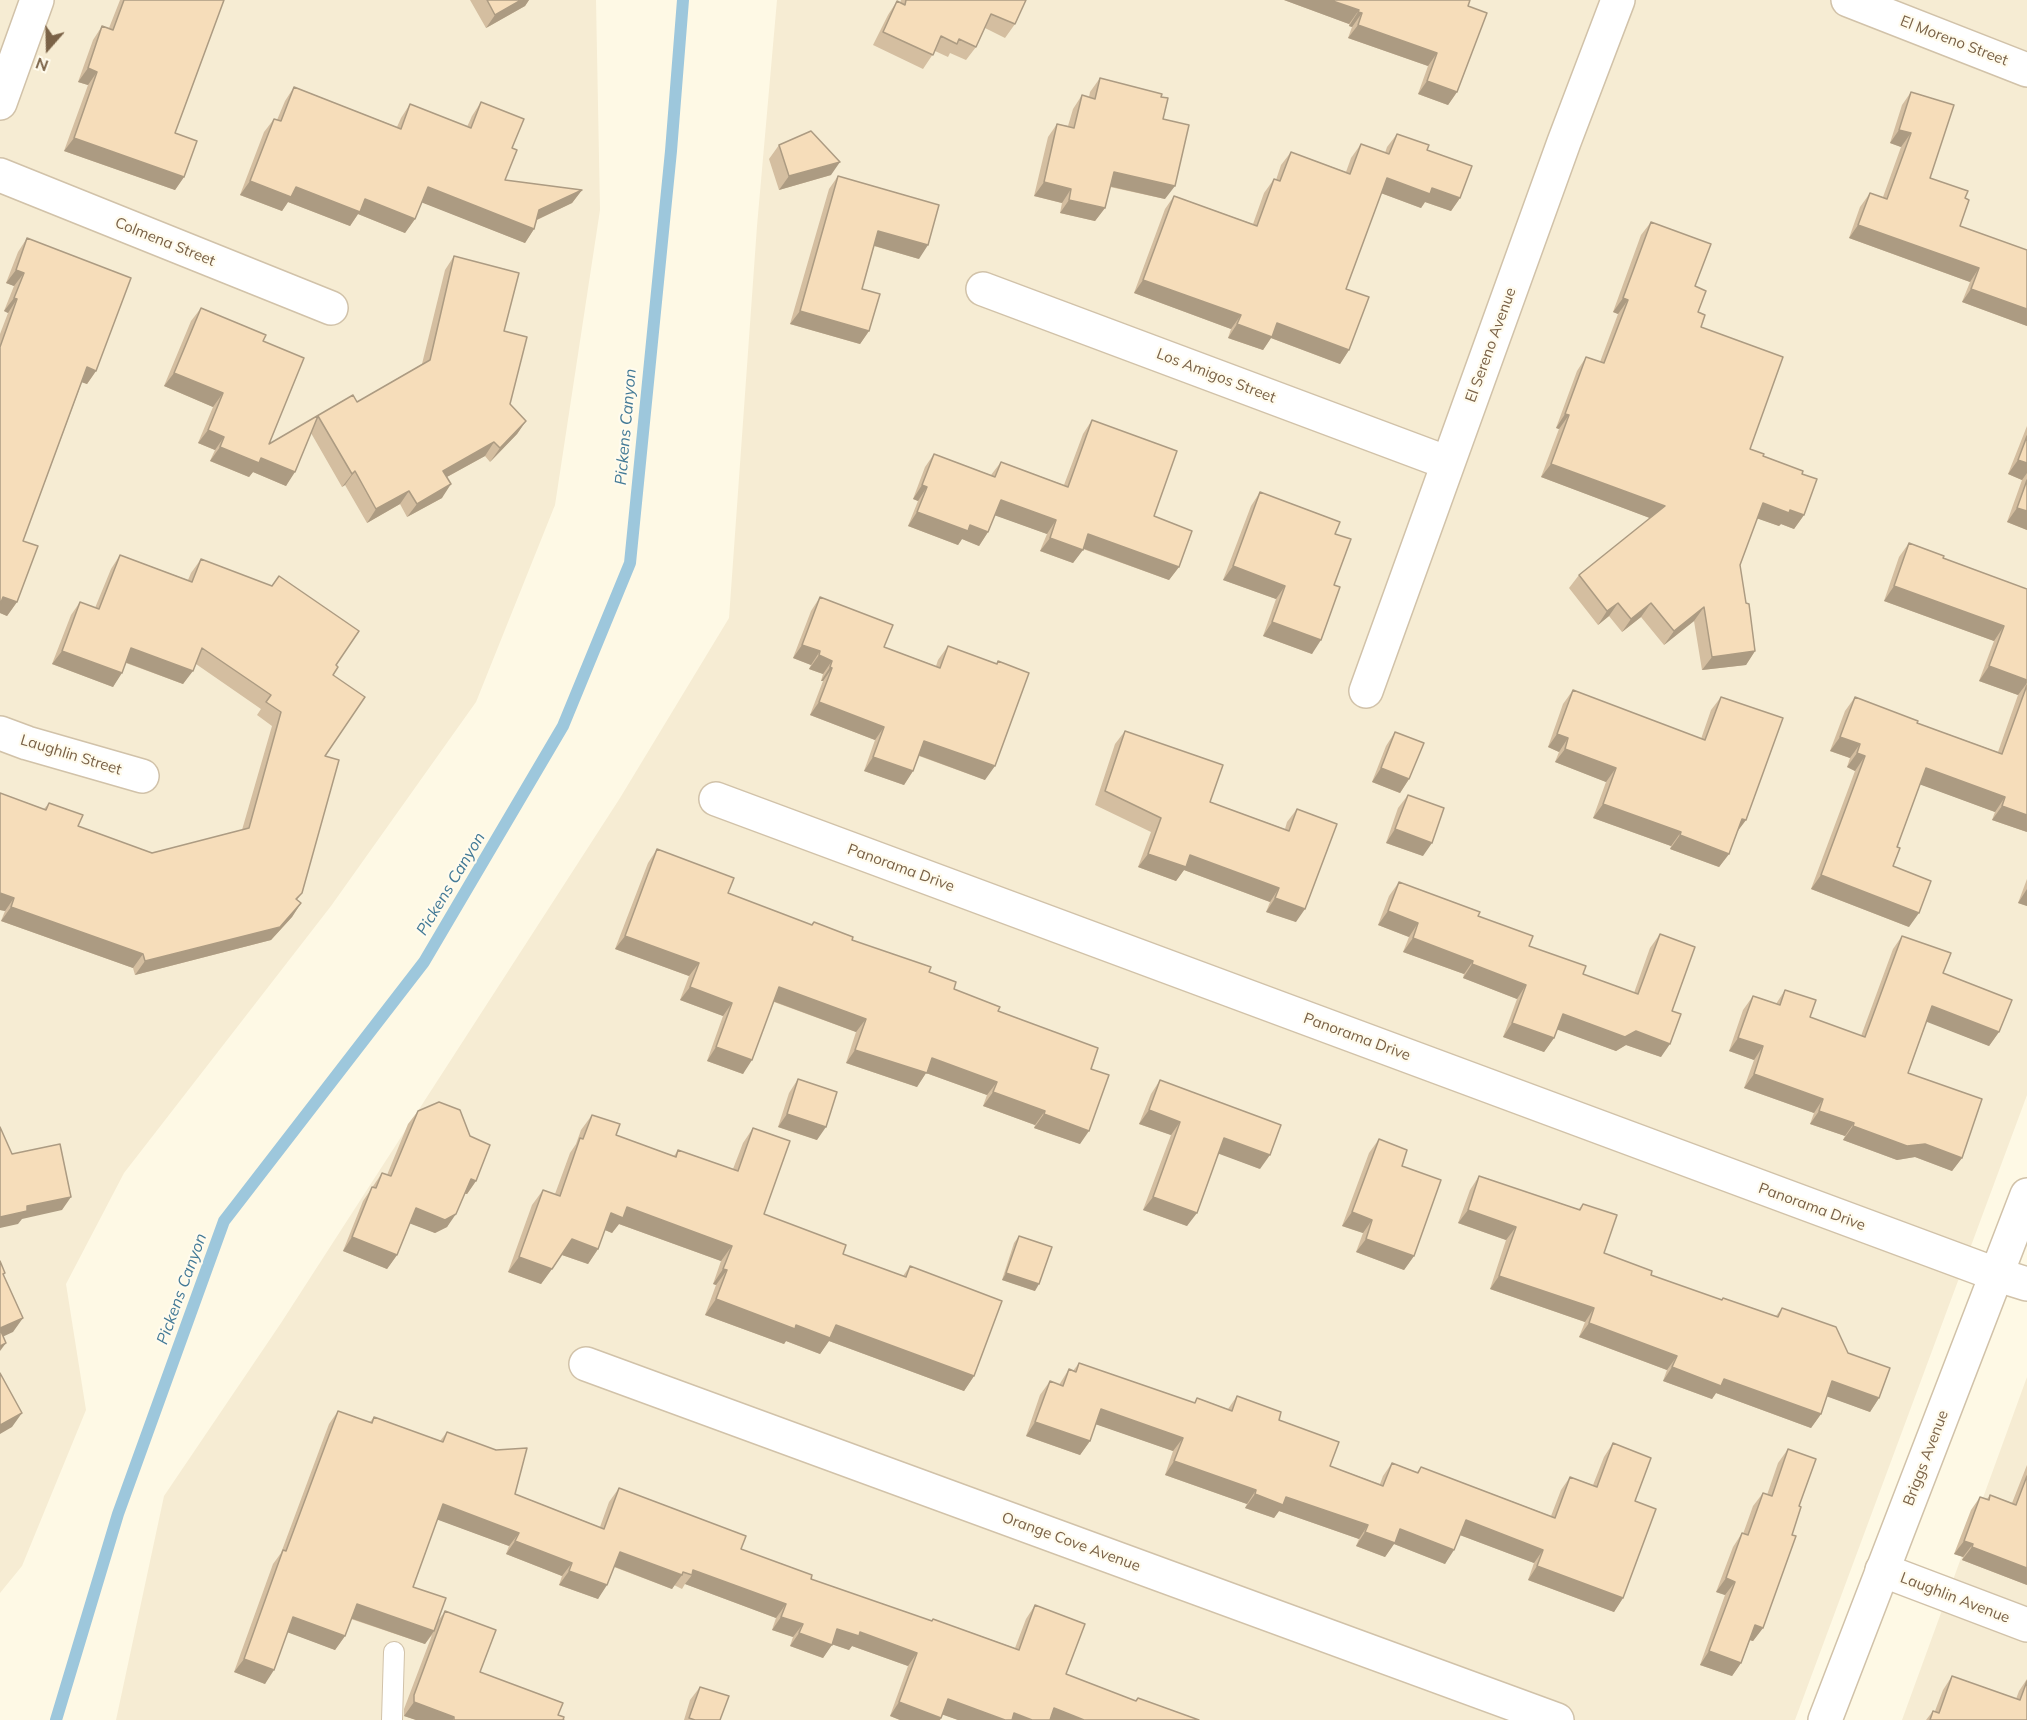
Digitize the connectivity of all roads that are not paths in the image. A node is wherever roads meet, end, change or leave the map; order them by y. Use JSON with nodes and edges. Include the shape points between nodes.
{"nodes":[{"id":1,"x":37,"y":0,"type":"edge"},
{"id":2,"x":1618,"y":0,"type":"edge"},
{"id":3,"x":1848,"y":0,"type":"edge"},
{"id":4,"x":2027,"y":70,"type":"edge"},
{"id":5,"x":0,"y":103,"type":"edge"},
{"id":6,"x":0,"y":175,"type":"edge"},
{"id":7,"x":983,"y":289,"type":"dead end"},
{"id":8,"x":331,"y":308,"type":"dead end"},
{"id":9,"x":1448,"y":463,"type":"junction"},
{"id":10,"x":1366,"y":691,"type":"dead end"},
{"id":11,"x":0,"y":733,"type":"edge"},
{"id":12,"x":142,"y":776,"type":"dead end"},
{"id":13,"x":716,"y":799,"type":"dead end"},
{"id":14,"x":2027,"y":1195,"type":"edge"},
{"id":15,"x":2012,"y":1279,"type":"edge"},
{"id":16,"x":586,"y":1364,"type":"dead end"},
{"id":17,"x":1882,"y":1570,"type":"junction"},
{"id":18,"x":2027,"y":1625,"type":"edge"},
{"id":19,"x":394,"y":1652,"type":"dead end"},
{"id":20,"x":392,"y":1720,"type":"edge"},
{"id":21,"x":1557,"y":1720,"type":"edge"},
{"id":22,"x":1825,"y":1720,"type":"edge"}],
"edges":[{"from":1,"to":5,"type":"street"},
{"from":2,"to":9,"type":"street","name":"El Sereno Avenue"},
{"from":3,"to":4,"type":"street","name":"El Moreno Street"},
{"from":6,"to":8,"type":"street","name":"Colmena Street"},
{"from":7,"to":9,"type":"street","name":"Los Amigos Street"},
{"from":9,"to":10,"type":"street","name":"El Sereno Avenue"},
{"from":11,"to":12,"type":"street","name":"Laughlin Street"},
{"from":13,"to":15,"type":"street","name":"Panorama Drive"},
{"from":14,"to":15,"type":"street","name":"Briggs Avenue"},
{"from":15,"to":17,"type":"street","name":"Briggs Avenue"},
{"from":16,"to":21,"type":"street","name":"Orange Cove Avenue"},
{"from":17,"to":18,"type":"street","name":"Laughlin Avenue"},
{"from":17,"to":22,"type":"street","name":"Briggs Avenue"},
{"from":19,"to":20,"type":"lane"}]}
